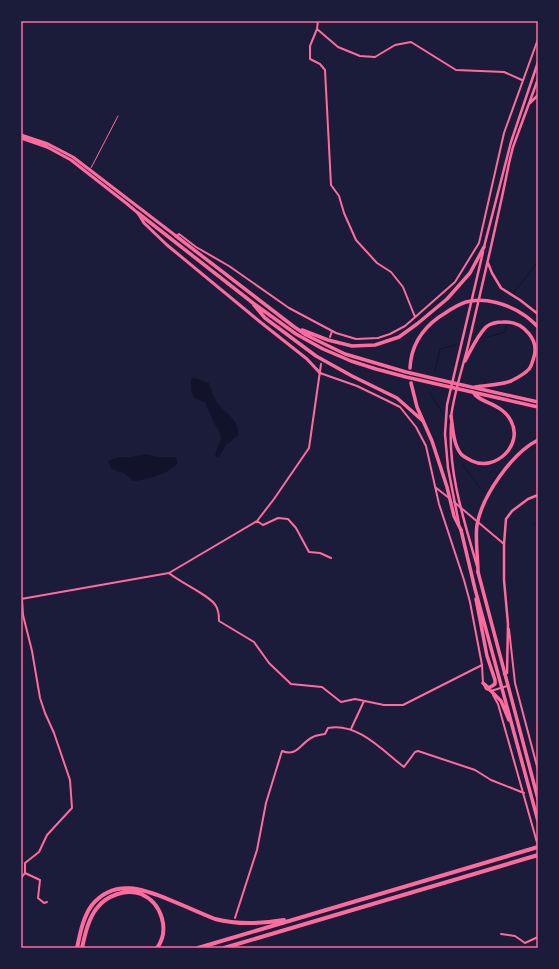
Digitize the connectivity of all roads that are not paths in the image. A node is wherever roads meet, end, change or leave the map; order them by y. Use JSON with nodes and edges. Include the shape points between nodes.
{"nodes":[{"id":1,"x":318,"y":21,"type":"edge"},
{"id":2,"x":318,"y":29,"type":"junction"},
{"id":3,"x":538,"y":39,"type":"edge"},
{"id":4,"x":538,"y":62,"type":"edge"},
{"id":5,"x":538,"y":79,"type":"edge"},
{"id":6,"x":522,"y":80,"type":"junction"},
{"id":7,"x":538,"y":95,"type":"edge"},
{"id":8,"x":530,"y":103,"type":"junction"},
{"id":9,"x":118,"y":116,"type":"dead end"},
{"id":10,"x":21,"y":136,"type":"edge"},
{"id":11,"x":90,"y":169,"type":"junction"},
{"id":12,"x":138,"y":213,"type":"junction"},
{"id":13,"x":176,"y":236,"type":"junction"},
{"id":14,"x":484,"y":247,"type":"junction"},
{"id":15,"x":488,"y":262,"type":"junction"},
{"id":16,"x":253,"y":303,"type":"junction"},
{"id":17,"x":538,"y":314,"type":"edge"},
{"id":18,"x":415,"y":317,"type":"junction"},
{"id":19,"x":538,"y":327,"type":"edge"},
{"id":20,"x":298,"y":329,"type":"junction"},
{"id":21,"x":332,"y":331,"type":"junction"},
{"id":22,"x":330,"y":337,"type":"dead end"},
{"id":23,"x":465,"y":361,"type":"junction"},
{"id":24,"x":321,"y":364,"type":"dead end"},
{"id":25,"x":410,"y":368,"type":"dead end"},
{"id":26,"x":320,"y":373,"type":"junction"},
{"id":27,"x":410,"y":383,"type":"dead end"},
{"id":28,"x":448,"y":384,"type":"junction"},
{"id":29,"x":470,"y":390,"type":"junction"},
{"id":30,"x":538,"y":402,"type":"edge"},
{"id":31,"x":538,"y":407,"type":"edge"},
{"id":32,"x":451,"y":416,"type":"junction"},
{"id":33,"x":423,"y":421,"type":"junction"},
{"id":34,"x":538,"y":440,"type":"edge"},
{"id":35,"x":435,"y":486,"type":"junction"},
{"id":36,"x":449,"y":487,"type":"junction"},
{"id":37,"x":538,"y":495,"type":"edge"},
{"id":38,"x":257,"y":521,"type":"junction"},
{"id":39,"x":504,"y":544,"type":"junction"},
{"id":40,"x":331,"y":558,"type":"dead end"},
{"id":41,"x":478,"y":572,"type":"junction"},
{"id":42,"x":169,"y":573,"type":"junction"},
{"id":43,"x":471,"y":574,"type":"junction"},
{"id":44,"x":22,"y":599,"type":"edge"},
{"id":45,"x":22,"y":616,"type":"edge"},
{"id":46,"x":508,"y":624,"type":"junction"},
{"id":47,"x":482,"y":665,"type":"junction"},
{"id":48,"x":504,"y":674,"type":"junction"},
{"id":49,"x":483,"y":683,"type":"junction"},
{"id":50,"x":507,"y":686,"type":"junction"},
{"id":51,"x":502,"y":688,"type":"junction"},
{"id":52,"x":491,"y":691,"type":"junction"},
{"id":53,"x":364,"y":701,"type":"junction"},
{"id":54,"x":351,"y":729,"type":"junction"},
{"id":55,"x":516,"y":740,"type":"junction"},
{"id":56,"x":538,"y":770,"type":"edge"},
{"id":57,"x":524,"y":793,"type":"junction"},
{"id":58,"x":538,"y":799,"type":"edge"},
{"id":59,"x":538,"y":821,"type":"edge"},
{"id":60,"x":538,"y":847,"type":"edge"},
{"id":61,"x":538,"y":855,"type":"edge"},
{"id":62,"x":24,"y":873,"type":"junction"},
{"id":63,"x":21,"y":878,"type":"edge"},
{"id":64,"x":47,"y":902,"type":"dead end"},
{"id":65,"x":235,"y":918,"type":"dead end"},
{"id":66,"x":292,"y":920,"type":"junction"},
{"id":67,"x":501,"y":934,"type":"dead end"},
{"id":68,"x":538,"y":937,"type":"edge"},
{"id":69,"x":77,"y":948,"type":"edge"},
{"id":70,"x":82,"y":948,"type":"edge"},
{"id":71,"x":157,"y":948,"type":"edge"},
{"id":72,"x":198,"y":948,"type":"edge"},
{"id":73,"x":224,"y":948,"type":"edge"}],
"edges":[{"from":1,"to":2,"type":"street"},
{"from":2,"to":6,"type":"street","via":[[338,48],[360,56],[375,57],[395,45],[411,42],[456,70],[504,72]]},
{"from":2,"to":18,"type":"street","via":[[310,46],[310,59],[325,70],[331,185],[340,196],[356,240],[403,286]]},
{"from":3,"to":6,"type":"street"},
{"from":4,"to":14,"type":"street","via":[[511,142]]},
{"from":5,"to":8,"type":"street"},
{"from":6,"to":18,"type":"street","via":[[504,133],[479,243],[455,282]]},
{"from":7,"to":8,"type":"street"},
{"from":8,"to":15,"type":"street","via":[[512,152]]},
{"from":9,"to":11,"type":"lane"},
{"from":10,"to":11,"type":"main road","via":[[48,144]]},
{"from":10,"to":12,"type":"main road","via":[[71,160]]},
{"from":11,"to":13,"type":"main road"},
{"from":12,"to":16,"type":"main road"},
{"from":12,"to":26,"type":"main road","via":[[144,223],[167,245],[307,358]]},
{"from":13,"to":20,"type":"main road"},
{"from":13,"to":21,"type":"street","via":[[179,234],[289,308]]},
{"from":14,"to":20,"type":"main road","via":[[470,272],[447,299],[399,337],[375,345],[352,346]]},
{"from":14,"to":36,"type":"street","via":[[447,405],[446,447]]},
{"from":15,"to":17,"type":"street","via":[[501,288]]},
{"from":15,"to":23,"type":"street"},
{"from":16,"to":28,"type":"main road","via":[[296,334],[351,361],[406,377]]},
{"from":16,"to":33,"type":"main road","via":[[265,318],[316,356],[397,398]]},
{"from":18,"to":21,"type":"street","via":[[405,326],[378,338],[356,339]]},
{"from":19,"to":25,"type":"main road","via":[[525,315],[508,306],[490,301],[466,302],[448,311],[425,328],[416,341]]},
{"from":20,"to":28,"type":"main road","via":[[345,354]]},
{"from":21,"to":22,"type":"street"},
{"from":23,"to":29,"type":"main road","via":[[487,327],[497,322],[520,325],[535,343],[535,356],[530,368],[520,376],[504,383]]},
{"from":23,"to":32,"type":"street"},
{"from":24,"to":26,"type":"street"},
{"from":26,"to":35,"type":"street","via":[[357,386],[400,408],[416,426],[426,446]]},
{"from":26,"to":38,"type":"street","via":[[309,448]]},
{"from":27,"to":33,"type":"main road"},
{"from":28,"to":29,"type":"main road"},
{"from":28,"to":29,"type":"main road"},
{"from":29,"to":30,"type":"main road"},
{"from":29,"to":31,"type":"main road"},
{"from":29,"to":32,"type":"main road","via":[[476,397],[495,405],[511,421],[514,438],[508,452],[488,464],[478,463],[462,455],[454,438]]},
{"from":32,"to":41,"type":"street","via":[[450,442],[456,489]]},
{"from":33,"to":36,"type":"main road"},
{"from":34,"to":41,"type":"main road","via":[[524,449],[505,469],[486,498],[476,526]]},
{"from":35,"to":39,"type":"street"},
{"from":35,"to":47,"type":"street","via":[[438,504],[468,595]]},
{"from":36,"to":43,"type":"main road"},
{"from":37,"to":39,"type":"street","via":[[528,499],[506,519]]},
{"from":38,"to":40,"type":"street","via":[[263,524],[278,518],[288,519],[309,552]]},
{"from":38,"to":42,"type":"street"},
{"from":39,"to":46,"type":"street"},
{"from":41,"to":48,"type":"main road"},
{"from":42,"to":44,"type":"street"},
{"from":42,"to":53,"type":"street","via":[[216,604],[219,621],[254,642],[269,663],[291,684],[322,687],[340,702],[355,699]]},
{"from":43,"to":49,"type":"main road","via":[[482,636],[495,680],[489,688]]},
{"from":43,"to":51,"type":"main road"},
{"from":44,"to":45,"type":"street"},
{"from":45,"to":62,"type":"street","via":[[32,651],[44,713],[54,733],[70,780],[72,808],[47,835],[39,852],[25,863]]},
{"from":46,"to":48,"type":"street","via":[[507,673]]},
{"from":46,"to":56,"type":"street","via":[[515,683]]},
{"from":47,"to":49,"type":"street"},
{"from":47,"to":53,"type":"street","via":[[403,705]]},
{"from":48,"to":50,"type":"main road"},
{"from":49,"to":52,"type":"street","via":[[486,689]]},
{"from":50,"to":51,"type":"street"},
{"from":50,"to":58,"type":"main road"},
{"from":51,"to":52,"type":"street"},
{"from":51,"to":55,"type":"main road"},
{"from":52,"to":55,"type":"main road","via":[[501,701]]},
{"from":52,"to":57,"type":"street","via":[[498,704]]},
{"from":53,"to":54,"type":"street"},
{"from":54,"to":57,"type":"street","via":[[367,738],[404,768],[418,751],[474,770]]},
{"from":54,"to":65,"type":"street","via":[[335,726],[328,728],[325,734],[313,737],[295,751],[282,751],[266,803],[257,850]]},
{"from":55,"to":59,"type":"main road"},
{"from":57,"to":60,"type":"street"},
{"from":60,"to":66,"type":"highway"},
{"from":61,"to":73,"type":"highway"},
{"from":62,"to":63,"type":"street"},
{"from":62,"to":64,"type":"street","via":[[40,880],[38,898],[44,903]]},
{"from":66,"to":69,"type":"highway","via":[[255,924],[227,922],[146,890],[125,888],[104,895],[93,905],[83,924]]},
{"from":66,"to":72,"type":"highway"},
{"from":67,"to":68,"type":"street","via":[[515,936],[525,943]]},
{"from":70,"to":71,"type":"highway","via":[[96,909],[106,900],[126,892],[145,896],[158,909],[164,927]]}]}
